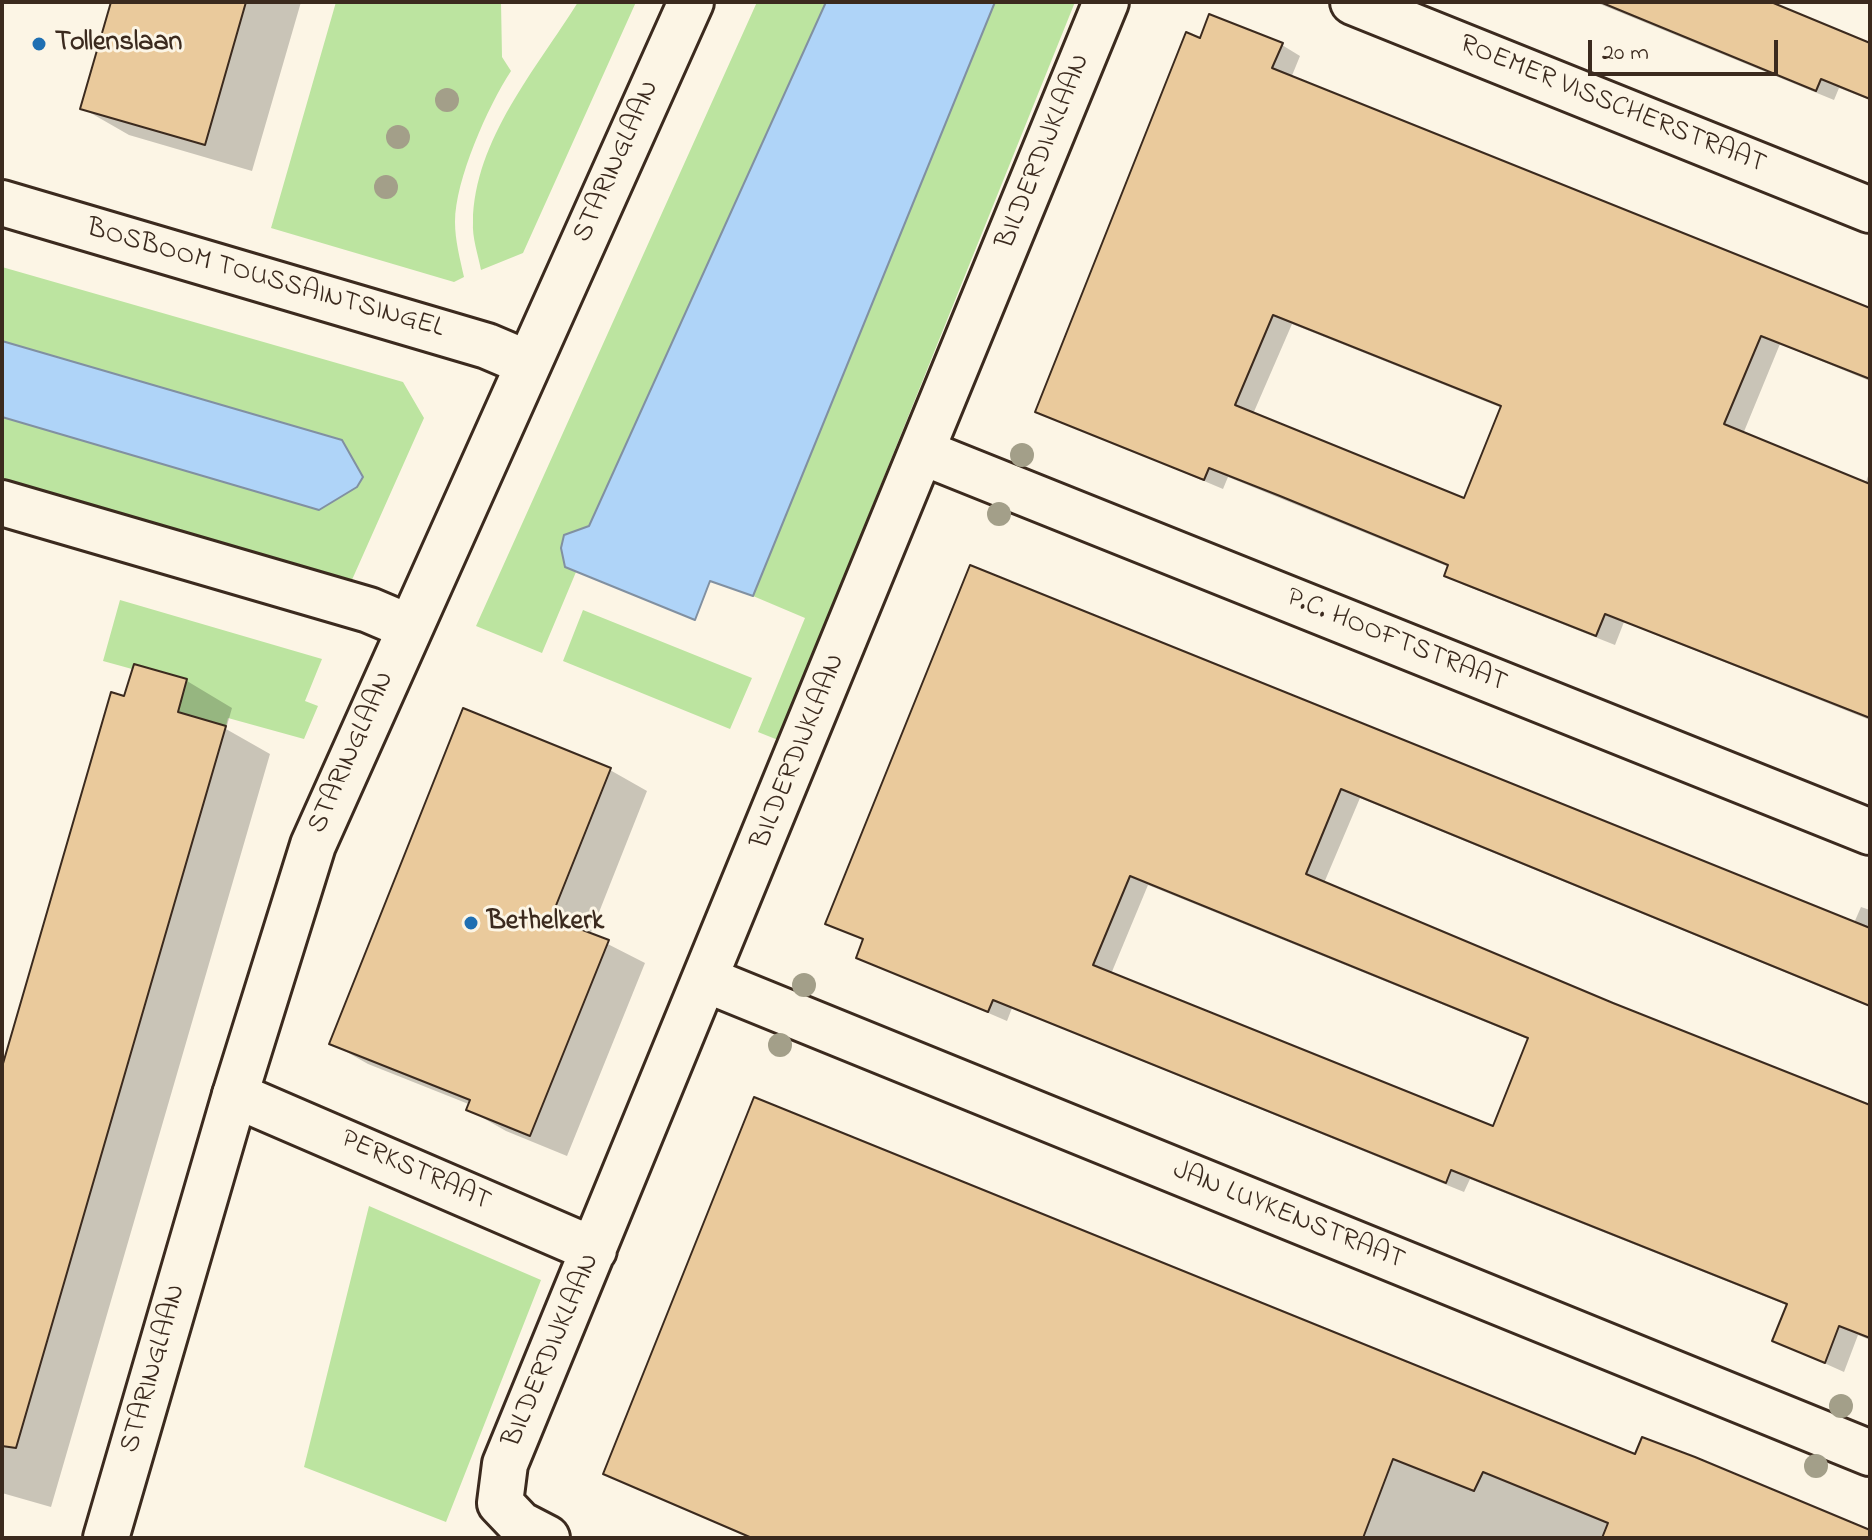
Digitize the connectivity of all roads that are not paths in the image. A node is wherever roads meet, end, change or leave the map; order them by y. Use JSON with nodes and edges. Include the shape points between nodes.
{"nodes":[{"id":1,"x":691,"y":2,"type":"edge"},
{"id":2,"x":1106,"y":2,"type":"edge"},
{"id":3,"x":1353,"y":2,"type":"edge"},
{"id":4,"x":2,"y":203,"type":"edge"},
{"id":5,"x":1870,"y":210,"type":"edge"},
{"id":6,"x":527,"y":363,"type":"junction"},
{"id":7,"x":922,"y":452,"type":"junction"},
{"id":8,"x":2,"y":503,"type":"edge"},
{"id":9,"x":409,"y":627,"type":"junction"},
{"id":10,"x":1870,"y":832,"type":"edge"},
{"id":11,"x":707,"y":980,"type":"junction"},
{"id":12,"x":235,"y":1095,"type":"junction"},
{"id":13,"x":594,"y":1250,"type":"junction"},
{"id":14,"x":1870,"y":1453,"type":"edge"},
{"id":15,"x":106,"y":1538,"type":"edge"},
{"id":16,"x":547,"y":1538,"type":"edge"}],
"edges":[{"from":1,"to":6,"type":"street","name":"STARINGLAAN"},
{"from":2,"to":7,"type":"street","name":"BILDERDIJKLAAN"},
{"from":3,"to":5,"type":"street","name":"ROEMER VISSCHERSTRAAT"},
{"from":4,"to":6,"type":"street","name":"BOSBOOM TOUSSAINTSINGEL","via":[[487,346]]},
{"from":6,"to":9,"type":"street","name":"STARINGLAAN"},
{"from":7,"to":10,"type":"street","name":"P.C. HOOFTSTRAAT"},
{"from":7,"to":11,"type":"street","name":"BILDERDIJKLAAN"},
{"from":8,"to":9,"type":"street","via":[[369,610]]},
{"from":9,"to":12,"type":"street","name":"STARINGLAAN","via":[[313,845]]},
{"from":11,"to":13,"type":"street","name":"BILDERDIJKLAAN"},
{"from":11,"to":14,"type":"street","name":"JAN LUYKENSTRAAT"},
{"from":12,"to":13,"type":"street","name":"PERKSTRAAT"},
{"from":12,"to":15,"type":"street","name":"STARINGLAAN"},
{"from":13,"to":16,"type":"street","name":"BILDERDIJKLAAN","via":[[505,1464],[500,1503],[520,1524]]}]}
